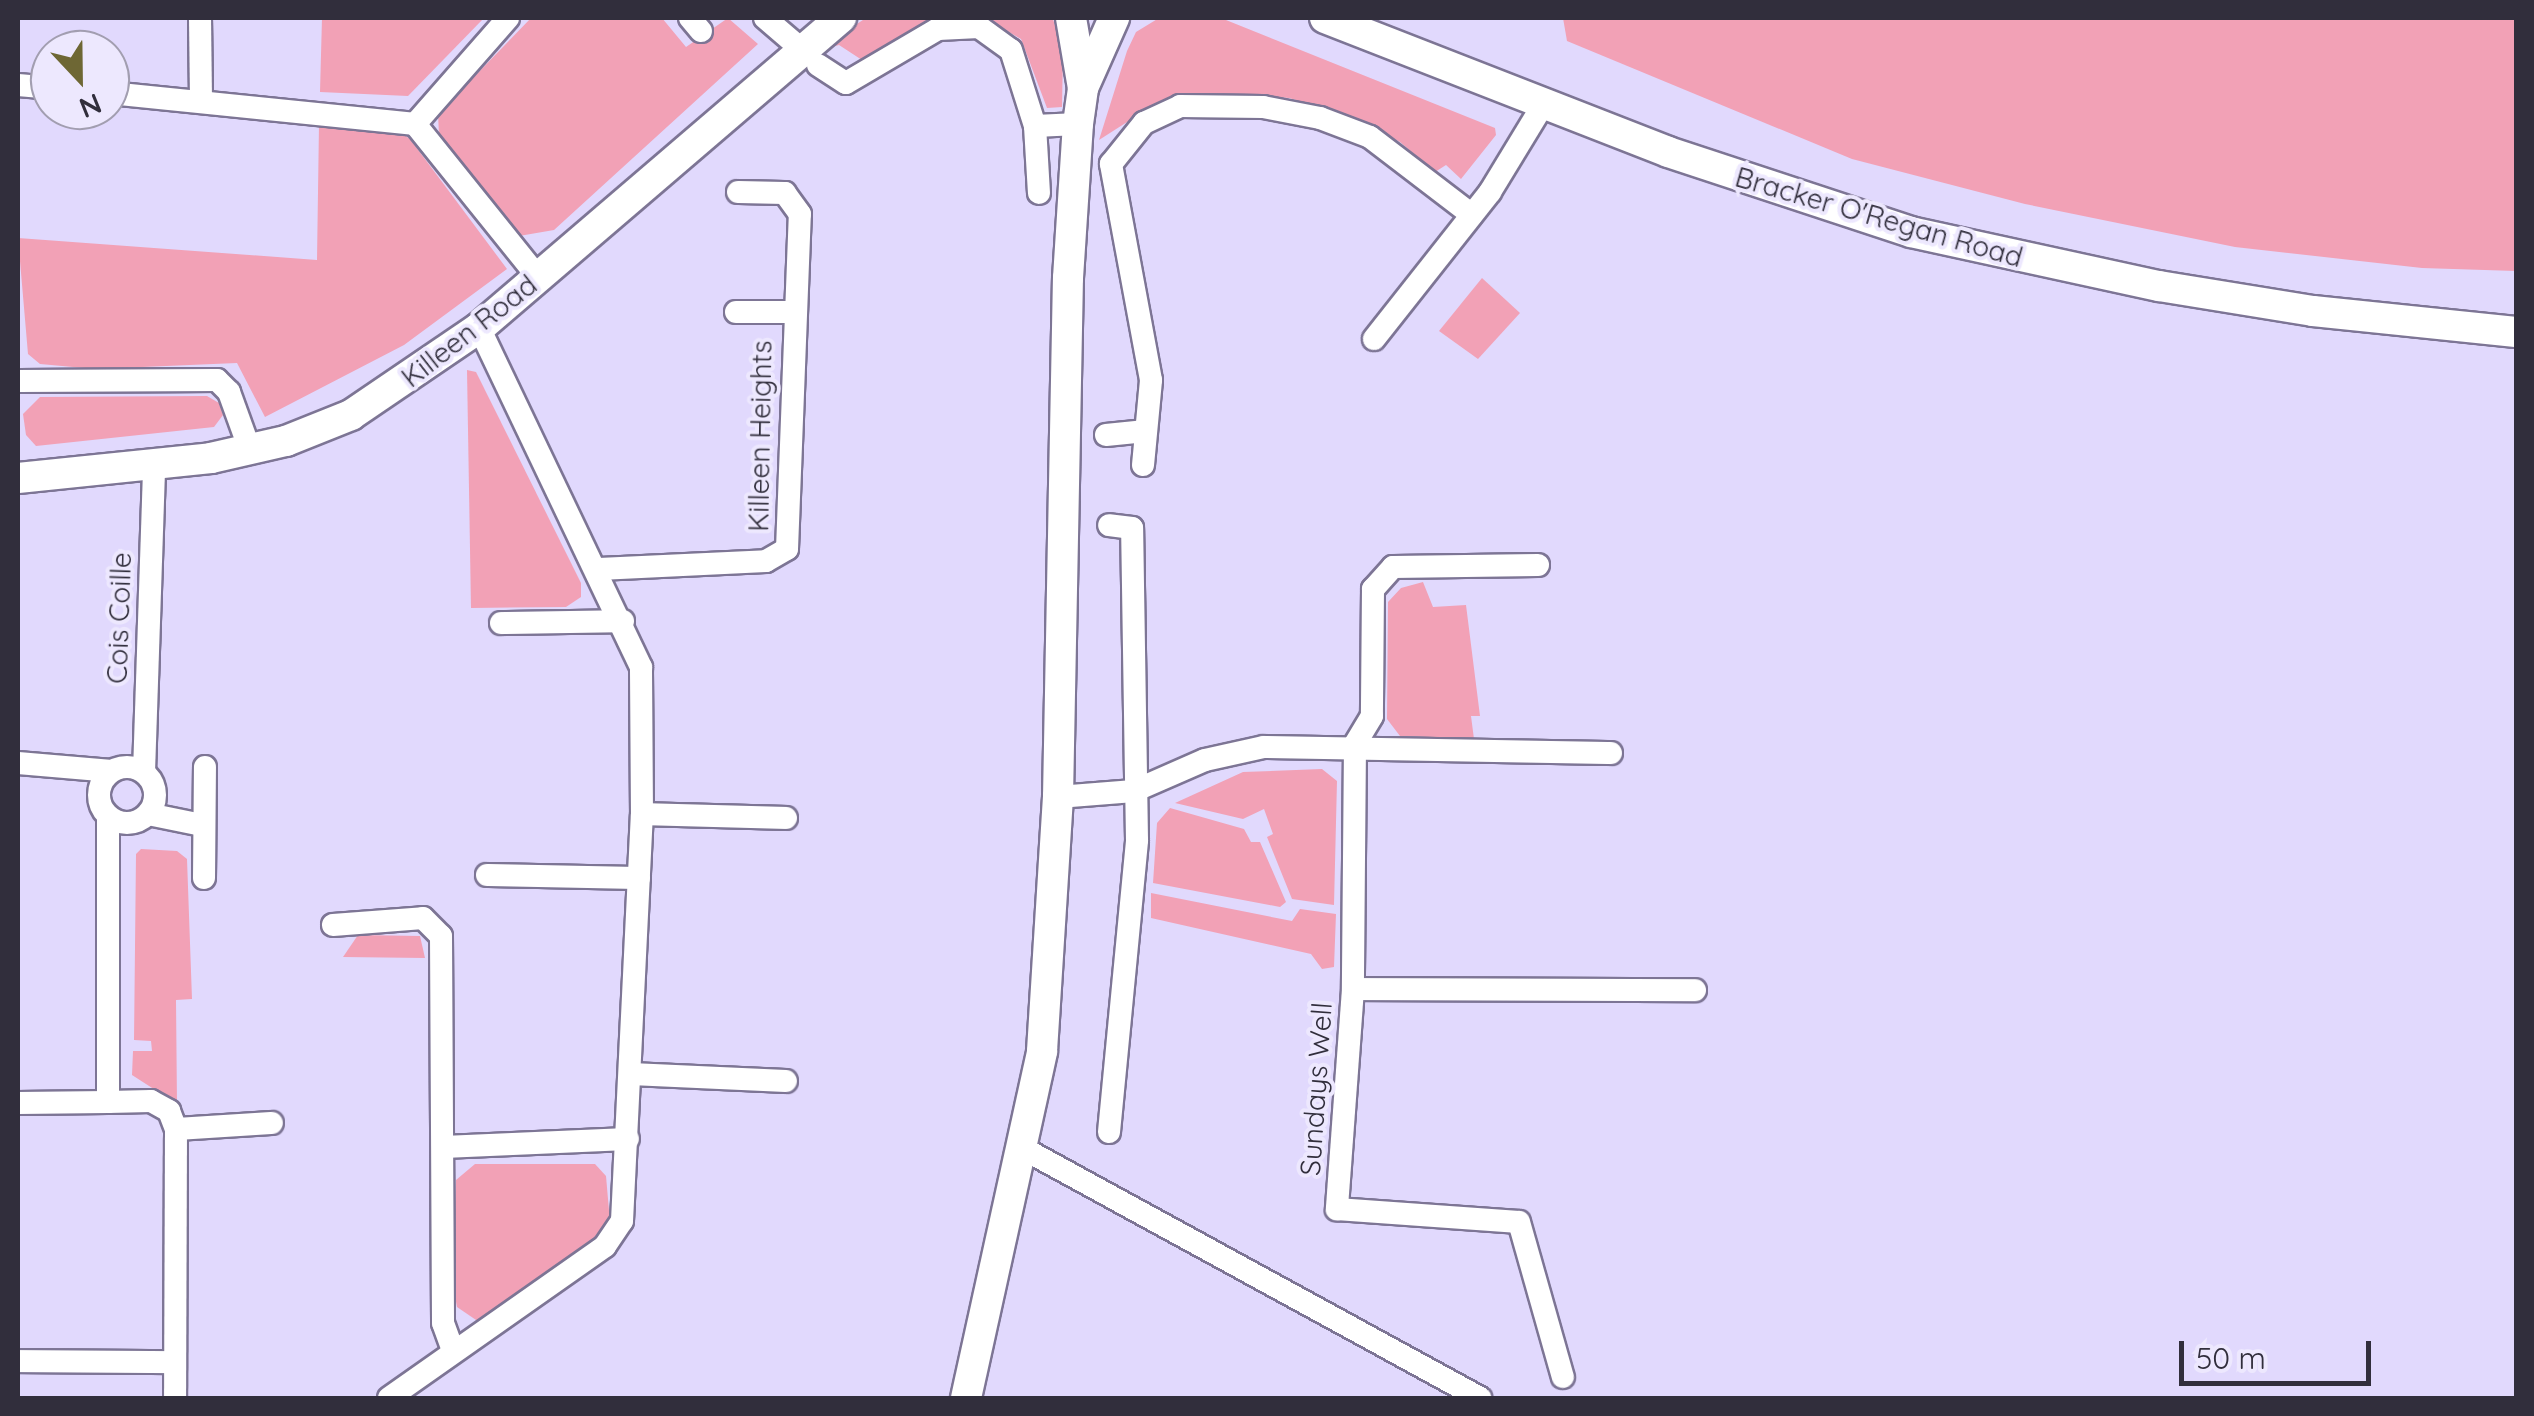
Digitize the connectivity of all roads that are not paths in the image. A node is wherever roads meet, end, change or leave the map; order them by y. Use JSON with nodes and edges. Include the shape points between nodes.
{"nodes":[{"id":1,"x":200,"y":18,"type":"edge"},
{"id":2,"x":508,"y":18,"type":"edge"},
{"id":3,"x":765,"y":18,"type":"edge"},
{"id":4,"x":840,"y":18,"type":"edge"},
{"id":5,"x":1070,"y":18,"type":"edge"},
{"id":6,"x":1088,"y":18,"type":"edge"},
{"id":7,"x":1111,"y":18,"type":"edge"},
{"id":8,"x":1325,"y":18,"type":"edge"},
{"id":9,"x":809,"y":57,"type":"junction"},
{"id":10,"x":1083,"y":88,"type":"junction"},
{"id":11,"x":130,"y":95,"type":"edge"},
{"id":12,"x":201,"y":102,"type":"junction"},
{"id":13,"x":1543,"y":105,"type":"junction"},
{"id":14,"x":415,"y":124,"type":"junction"},
{"id":15,"x":1078,"y":124,"type":"junction"},
{"id":16,"x":1035,"y":126,"type":"junction"},
{"id":17,"x":738,"y":192,"type":"dead end"},
{"id":18,"x":1038,"y":192,"type":"dead end"},
{"id":19,"x":1472,"y":215,"type":"junction"},
{"id":20,"x":539,"y":278,"type":"junction"},
{"id":21,"x":736,"y":312,"type":"dead end"},
{"id":22,"x":792,"y":312,"type":"junction"},
{"id":23,"x":479,"y":328,"type":"junction"},
{"id":24,"x":2516,"y":332,"type":"edge"},
{"id":25,"x":1374,"y":339,"type":"dead end"},
{"id":26,"x":18,"y":380,"type":"edge"},
{"id":27,"x":1146,"y":430,"type":"junction"},
{"id":28,"x":1106,"y":435,"type":"dead end"},
{"id":29,"x":250,"y":450,"type":"junction"},
{"id":30,"x":154,"y":466,"type":"junction"},
{"id":31,"x":1144,"y":466,"type":"dead end"},
{"id":32,"x":18,"y":478,"type":"edge"},
{"id":33,"x":1110,"y":525,"type":"dead end"},
{"id":34,"x":1538,"y":565,"type":"dead end"},
{"id":35,"x":598,"y":569,"type":"junction"},
{"id":36,"x":623,"y":621,"type":"junction"},
{"id":37,"x":501,"y":623,"type":"dead end"},
{"id":38,"x":1354,"y":744,"type":"junction"},
{"id":39,"x":1612,"y":753,"type":"dead end"},
{"id":40,"x":18,"y":763,"type":"edge"},
{"id":41,"x":205,"y":767,"type":"dead end"},
{"id":42,"x":112,"y":771,"type":"junction"},
{"id":43,"x":144,"y":772,"type":"junction"},
{"id":44,"x":1134,"y":791,"type":"junction"},
{"id":45,"x":1058,"y":797,"type":"junction"},
{"id":46,"x":148,"y":814,"type":"junction"},
{"id":47,"x":642,"y":814,"type":"junction"},
{"id":48,"x":108,"y":816,"type":"junction"},
{"id":49,"x":786,"y":818,"type":"dead end"},
{"id":50,"x":202,"y":825,"type":"junction"},
{"id":51,"x":487,"y":875,"type":"dead end"},
{"id":52,"x":204,"y":878,"type":"dead end"},
{"id":53,"x":639,"y":878,"type":"junction"},
{"id":54,"x":333,"y":925,"type":"dead end"},
{"id":55,"x":1352,"y":990,"type":"junction"},
{"id":56,"x":1696,"y":990,"type":"dead end"},
{"id":57,"x":631,"y":1074,"type":"junction"},
{"id":58,"x":786,"y":1082,"type":"dead end"},
{"id":59,"x":108,"y":1102,"type":"junction"},
{"id":60,"x":18,"y":1103,"type":"edge"},
{"id":61,"x":272,"y":1123,"type":"dead end"},
{"id":62,"x":176,"y":1128,"type":"junction"},
{"id":63,"x":1109,"y":1132,"type":"dead end"},
{"id":64,"x":628,"y":1139,"type":"junction"},
{"id":65,"x":443,"y":1146,"type":"junction"},
{"id":66,"x":1024,"y":1149,"type":"junction"},
{"id":67,"x":454,"y":1350,"type":"junction"},
{"id":68,"x":18,"y":1362,"type":"edge"},
{"id":69,"x":175,"y":1362,"type":"junction"},
{"id":70,"x":1563,"y":1377,"type":"dead end"},
{"id":71,"x":175,"y":1398,"type":"edge"},
{"id":72,"x":390,"y":1398,"type":"edge"},
{"id":73,"x":966,"y":1398,"type":"edge"},
{"id":74,"x":1480,"y":1398,"type":"edge"}],
"edges":[{"from":1,"to":12,"type":"street"},
{"from":2,"to":14,"type":"street"},
{"from":3,"to":9,"type":"street"},
{"from":4,"to":9,"type":"main road","name":"Killeen Road"},
{"from":5,"to":10,"type":"main road"},
{"from":6,"to":7,"type":"main road"},
{"from":7,"to":10,"type":"main road"},
{"from":8,"to":13,"type":"main road","name":"Bracker O'Regan Road"},
{"from":9,"to":16,"type":"street","via":[[846,83],[938,29],[979,27],[1010,50]]},
{"from":9,"to":20,"type":"main road","name":"Killeen Road"},
{"from":10,"to":15,"type":"main road"},
{"from":11,"to":12,"type":"street"},
{"from":12,"to":14,"type":"street"},
{"from":13,"to":19,"type":"street"},
{"from":13,"to":24,"type":"main road","name":"Bracker O'Regan Road","via":[[1911,232],[2024,260],[2313,311]]},
{"from":14,"to":20,"type":"street"},
{"from":15,"to":16,"type":"street"},
{"from":15,"to":45,"type":"main road","via":[[1068,278]]},
{"from":16,"to":18,"type":"street"},
{"from":17,"to":22,"type":"street","name":"Killeen Heights","via":[[785,193],[800,214]]},
{"from":19,"to":25,"type":"street"},
{"from":19,"to":27,"type":"street","via":[[1370,138],[1320,118],[1263,108],[1180,106],[1144,123],[1111,164],[1151,380]]},
{"from":20,"to":23,"type":"main road","name":"Killeen Road"},
{"from":21,"to":22,"type":"street","name":"Killeen Heights"},
{"from":22,"to":35,"type":"street","name":"Killeen Heights","via":[[790,537],[783,554],[766,561]]},
{"from":23,"to":29,"type":"main road","name":"Killeen Road","via":[[351,415]]},
{"from":23,"to":35,"type":"street"},
{"from":26,"to":29,"type":"street","via":[[217,380],[229,392]]},
{"from":27,"to":28,"type":"street"},
{"from":27,"to":31,"type":"street"},
{"from":29,"to":30,"type":"main road","name":"Killeen Road"},
{"from":30,"to":32,"type":"main road","name":"Killeen Road"},
{"from":30,"to":43,"type":"street","name":"Cois Coille"},
{"from":33,"to":44,"type":"street","via":[[1132,528]]},
{"from":34,"to":38,"type":"street","name":"Sundays Well","via":[[1393,567],[1373,589],[1372,716]]},
{"from":35,"to":36,"type":"street"},
{"from":36,"to":37,"type":"street"},
{"from":36,"to":47,"type":"street","via":[[641,667]]},
{"from":38,"to":39,"type":"street"},
{"from":38,"to":44,"type":"street","via":[[1241,750]]},
{"from":38,"to":55,"type":"street","name":"Sundays Well"},
{"from":40,"to":42,"type":"street"},
{"from":41,"to":50,"type":"street"},
{"from":42,"to":43,"type":"street"},
{"from":42,"to":48,"type":"street","via":[[99,792]]},
{"from":43,"to":46,"type":"street","via":[[156,797]]},
{"from":44,"to":45,"type":"street"},
{"from":44,"to":63,"type":"street","via":[[1136,840]]},
{"from":45,"to":66,"type":"main road","via":[[1042,1051]]},
{"from":46,"to":48,"type":"street","via":[[133,823]]},
{"from":46,"to":50,"type":"street"},
{"from":47,"to":49,"type":"street"},
{"from":47,"to":53,"type":"street"},
{"from":48,"to":59,"type":"street"},
{"from":50,"to":52,"type":"street"},
{"from":51,"to":53,"type":"street"},
{"from":53,"to":57,"type":"street"},
{"from":54,"to":65,"type":"street","via":[[422,918],[438,929]]},
{"from":55,"to":56,"type":"street","name":"Sundays Well"},
{"from":55,"to":70,"type":"street","name":"Sundays Well","via":[[1338,1209],[1519,1222]]},
{"from":57,"to":58,"type":"street"},
{"from":57,"to":64,"type":"street"},
{"from":59,"to":60,"type":"street"},
{"from":59,"to":62,"type":"street","via":[[151,1101],[170,1112]]},
{"from":61,"to":62,"type":"street"},
{"from":62,"to":69,"type":"street"},
{"from":64,"to":65,"type":"street"},
{"from":64,"to":67,"type":"street","via":[[622,1221],[605,1246]]},
{"from":65,"to":67,"type":"street","via":[[443,1322]]},
{"from":66,"to":73,"type":"main road"},
{"from":66,"to":74,"type":"street"},
{"from":67,"to":72,"type":"street"},
{"from":68,"to":69,"type":"street"},
{"from":69,"to":71,"type":"street"}]}
